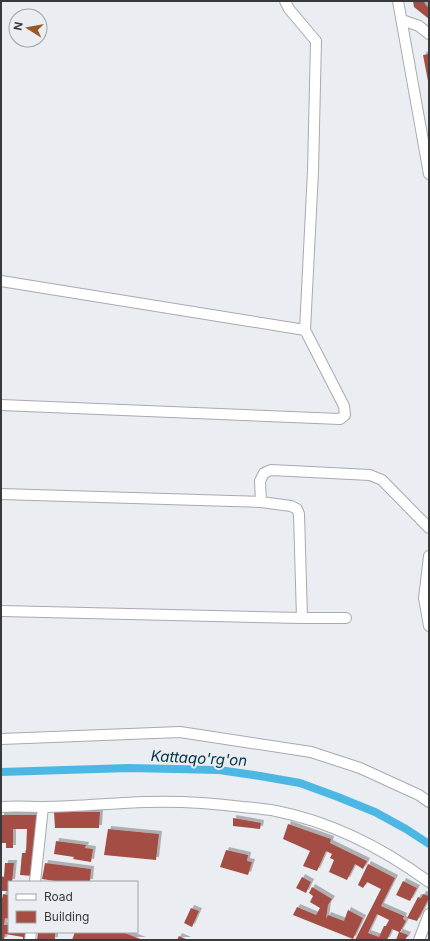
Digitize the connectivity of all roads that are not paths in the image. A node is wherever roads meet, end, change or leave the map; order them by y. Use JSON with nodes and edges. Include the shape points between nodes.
{"nodes":[{"id":1,"x":285,"y":1,"type":"edge"},
{"id":2,"x":398,"y":1,"type":"edge"},
{"id":3,"x":402,"y":20,"type":"junction"},
{"id":4,"x":429,"y":34,"type":"edge"},
{"id":5,"x":429,"y":174,"type":"edge"},
{"id":6,"x":1,"y":281,"type":"edge"},
{"id":7,"x":305,"y":330,"type":"junction"},
{"id":8,"x":1,"y":405,"type":"edge"},
{"id":9,"x":1,"y":494,"type":"edge"},
{"id":10,"x":261,"y":502,"type":"junction"},
{"id":11,"x":429,"y":528,"type":"edge"},
{"id":12,"x":429,"y":556,"type":"edge"},
{"id":13,"x":1,"y":611,"type":"edge"},
{"id":14,"x":302,"y":618,"type":"junction"},
{"id":15,"x":346,"y":618,"type":"dead end"},
{"id":16,"x":429,"y":626,"type":"edge"},
{"id":17,"x":1,"y":739,"type":"edge"},
{"id":18,"x":429,"y":802,"type":"edge"},
{"id":19,"x":1,"y":807,"type":"edge"},
{"id":20,"x":43,"y":807,"type":"junction"},
{"id":21,"x":35,"y":881,"type":"edge"},
{"id":22,"x":429,"y":882,"type":"edge"},
{"id":23,"x":429,"y":914,"type":"edge"},
{"id":24,"x":419,"y":940,"type":"edge"}],
"edges":[{"from":1,"to":7,"type":"street","via":[[316,41]]},
{"from":2,"to":3,"type":"street"},
{"from":3,"to":4,"type":"street","via":[[419,26]]},
{"from":3,"to":5,"type":"street"},
{"from":6,"to":7,"type":"street"},
{"from":7,"to":8,"type":"street","via":[[344,406],[345,415],[340,419]]},
{"from":9,"to":10,"type":"street"},
{"from":10,"to":11,"type":"street","via":[[260,481],[264,473],[271,470],[370,475],[382,480]]},
{"from":10,"to":14,"type":"street","via":[[290,506],[297,509],[299,514]]},
{"from":12,"to":16,"type":"street","via":[[424,598]]},
{"from":13,"to":14,"type":"street"},
{"from":14,"to":15,"type":"street"},
{"from":17,"to":18,"type":"street","via":[[180,732],[310,752],[360,768]]},
{"from":19,"to":20,"type":"street"},
{"from":20,"to":21,"type":"street"},
{"from":20,"to":22,"type":"street","via":[[182,802],[275,811],[351,835]]},
{"from":23,"to":24,"type":"street"}]}
